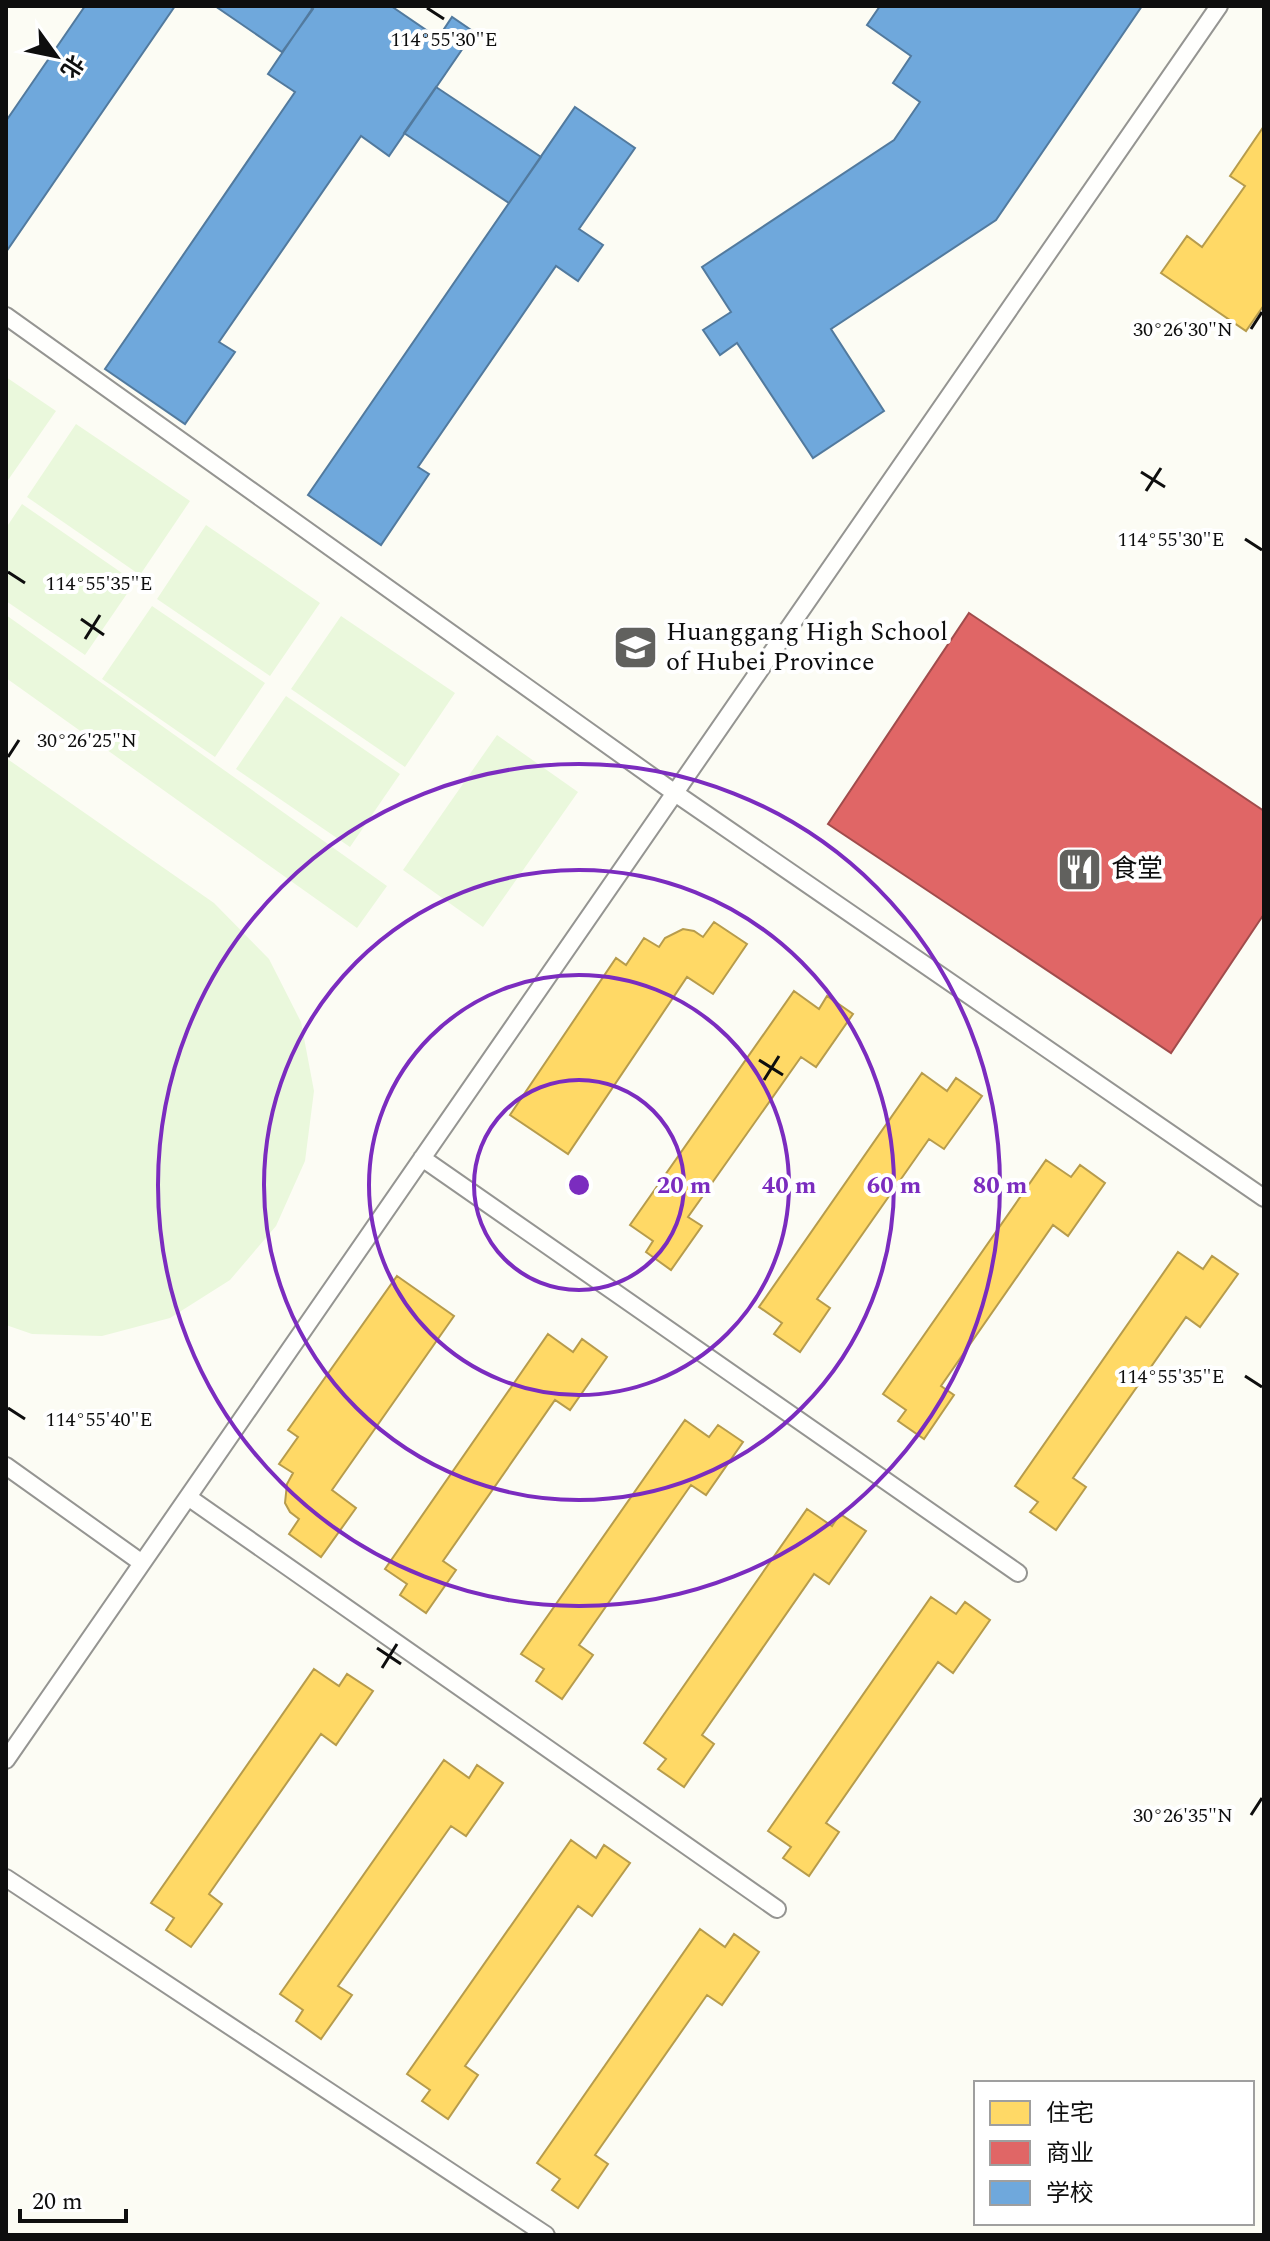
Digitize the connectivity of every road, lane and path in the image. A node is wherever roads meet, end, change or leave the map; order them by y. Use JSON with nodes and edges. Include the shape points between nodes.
{"nodes":[{"id":1,"x":1219,"y":6,"type":"edge"},
{"id":2,"x":6,"y":316,"type":"edge"},
{"id":3,"x":675,"y":793,"type":"junction"},
{"id":4,"x":422,"y":1158,"type":"junction"},
{"id":5,"x":1264,"y":1198,"type":"edge"},
{"id":6,"x":6,"y":1466,"type":"edge"},
{"id":7,"x":188,"y":1497,"type":"junction"},
{"id":8,"x":142,"y":1563,"type":"junction"},
{"id":9,"x":1018,"y":1573,"type":"dead end"},
{"id":10,"x":6,"y":1760,"type":"edge"},
{"id":11,"x":6,"y":1878,"type":"edge"},
{"id":12,"x":777,"y":1909,"type":"dead end"},
{"id":13,"x":546,"y":2235,"type":"edge"}],
"edges":[{"from":1,"to":3,"type":"lane"},
{"from":2,"to":3,"type":"lane"},
{"from":3,"to":4,"type":"lane"},
{"from":3,"to":5,"type":"lane"},
{"from":4,"to":7,"type":"lane"},
{"from":4,"to":9,"type":"lane"},
{"from":6,"to":8,"type":"lane"},
{"from":7,"to":8,"type":"lane"},
{"from":7,"to":12,"type":"lane"},
{"from":8,"to":10,"type":"lane"},
{"from":11,"to":13,"type":"lane"}]}
